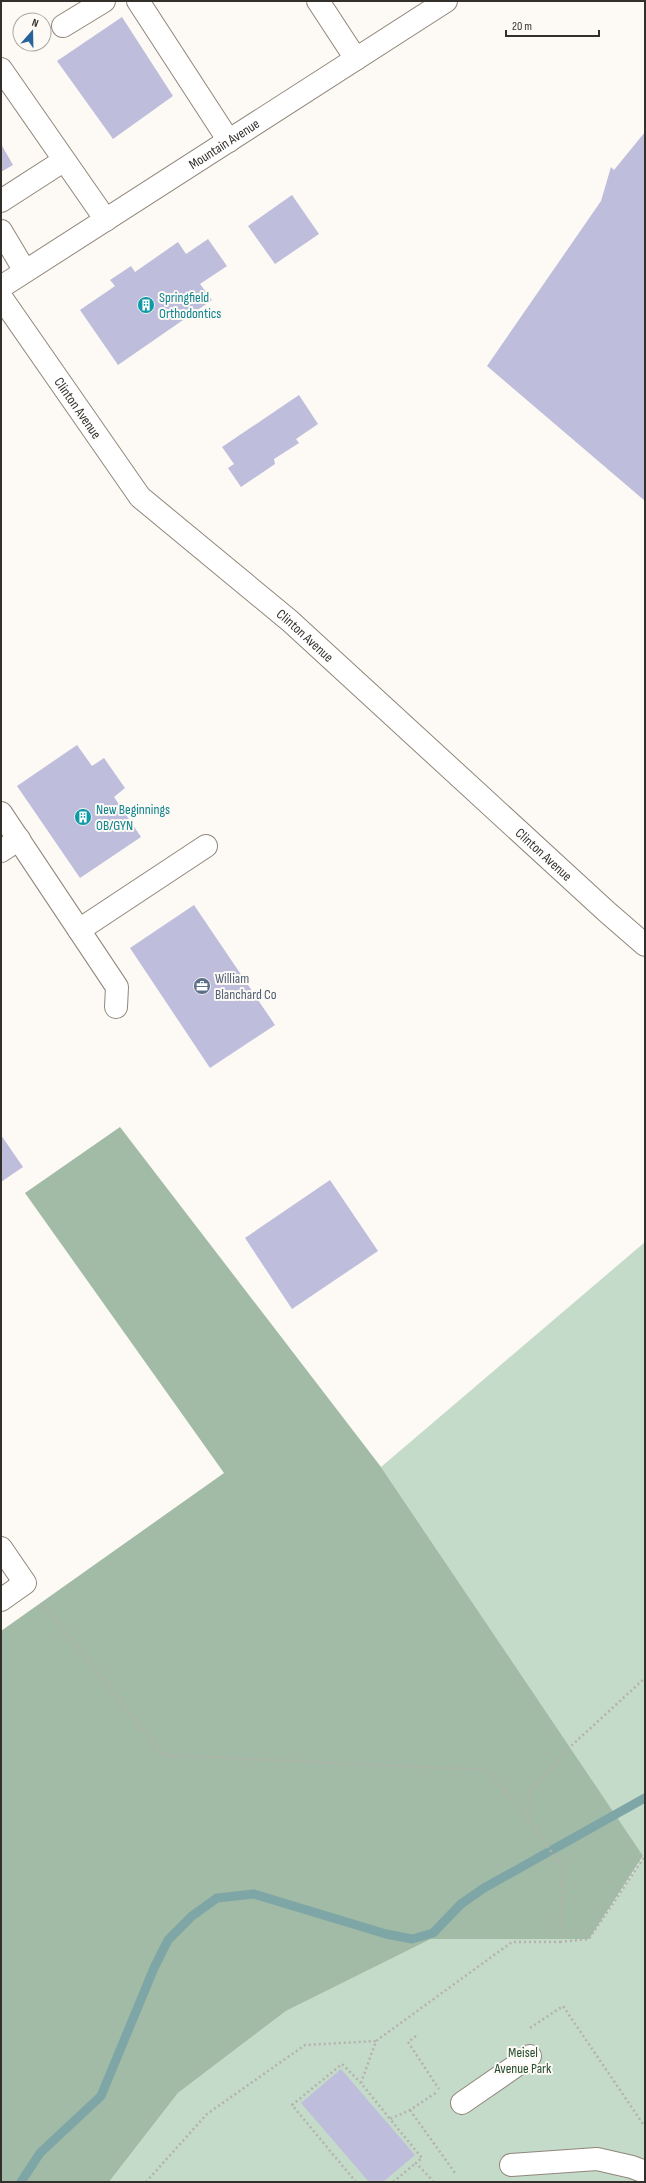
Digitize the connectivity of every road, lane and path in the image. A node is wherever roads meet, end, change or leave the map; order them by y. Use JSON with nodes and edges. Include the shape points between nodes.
{"nodes":[{"id":1,"x":104,"y":1,"type":"edge"},
{"id":2,"x":138,"y":1,"type":"edge"},
{"id":3,"x":318,"y":1,"type":"edge"},
{"id":4,"x":446,"y":1,"type":"edge"},
{"id":5,"x":63,"y":26,"type":"dead end"},
{"id":6,"x":356,"y":59,"type":"junction"},
{"id":7,"x":1,"y":69,"type":"edge"},
{"id":8,"x":229,"y":141,"type":"junction"},
{"id":9,"x":63,"y":161,"type":"junction"},
{"id":10,"x":1,"y":201,"type":"edge"},
{"id":11,"x":106,"y":220,"type":"junction"},
{"id":12,"x":1,"y":231,"type":"edge"},
{"id":13,"x":25,"y":271,"type":"junction"},
{"id":14,"x":1,"y":287,"type":"edge"},
{"id":15,"x":1,"y":297,"type":"edge"},
{"id":16,"x":1,"y":813,"type":"edge"},
{"id":17,"x":19,"y":839,"type":"junction"},
{"id":18,"x":206,"y":846,"type":"dead end"},
{"id":19,"x":1,"y":851,"type":"edge"},
{"id":20,"x":79,"y":930,"type":"junction"},
{"id":21,"x":645,"y":945,"type":"edge"},
{"id":22,"x":116,"y":1007,"type":"dead end"},
{"id":23,"x":1,"y":1548,"type":"edge"},
{"id":24,"x":25,"y":1583,"type":"junction"},
{"id":25,"x":1,"y":1600,"type":"edge"},
{"id":26,"x":645,"y":1678,"type":"edge"},
{"id":27,"x":528,"y":1819,"type":"junction"},
{"id":28,"x":645,"y":1856,"type":"edge"},
{"id":29,"x":560,"y":1942,"type":"junction"},
{"id":30,"x":416,"y":2036,"type":"dead end"},
{"id":31,"x":376,"y":2041,"type":"junction"},
{"id":32,"x":530,"y":2056,"type":"dead end"},
{"id":33,"x":362,"y":2083,"type":"junction"},
{"id":34,"x":439,"y":2090,"type":"dead end"},
{"id":35,"x":462,"y":2103,"type":"dead end"},
{"id":36,"x":410,"y":2110,"type":"dead end"},
{"id":37,"x":390,"y":2119,"type":"dead end"},
{"id":38,"x":416,"y":2163,"type":"dead end"},
{"id":39,"x":511,"y":2165,"type":"dead end"},
{"id":40,"x":645,"y":2172,"type":"edge"},
{"id":41,"x":455,"y":2173,"type":"dead end"},
{"id":42,"x":146,"y":2182,"type":"edge"},
{"id":43,"x":356,"y":2182,"type":"edge"},
{"id":44,"x":393,"y":2182,"type":"edge"}],
"edges":[{"from":1,"to":5,"type":"street"},
{"from":2,"to":8,"type":"street"},
{"from":3,"to":6,"type":"street"},
{"from":4,"to":6,"type":"street","name":"Mountain Avenue"},
{"from":6,"to":8,"type":"street","name":"Mountain Avenue"},
{"from":7,"to":9,"type":"street"},
{"from":8,"to":11,"type":"street","name":"Mountain Avenue"},
{"from":9,"to":10,"type":"street"},
{"from":9,"to":11,"type":"street"},
{"from":11,"to":13,"type":"street","name":"Mountain Avenue"},
{"from":12,"to":13,"type":"street"},
{"from":13,"to":14,"type":"street","name":"Mountain Avenue"},
{"from":15,"to":21,"type":"street","name":"Clinton Avenue","via":[[140,497],[290,621]]},
{"from":16,"to":17,"type":"street"},
{"from":17,"to":19,"type":"street"},
{"from":17,"to":20,"type":"street"},
{"from":18,"to":20,"type":"street"},
{"from":20,"to":22,"type":"street","via":[[117,987]]},
{"from":23,"to":24,"type":"street"},
{"from":24,"to":25,"type":"street"},
{"from":24,"to":27,"type":"path","via":[[163,1755],[487,1770]]},
{"from":26,"to":27,"type":"path","via":[[570,1748],[528,1794]]},
{"from":27,"to":29,"type":"path","via":[[564,1868]]},
{"from":28,"to":29,"type":"path","via":[[589,1939]]},
{"from":29,"to":31,"type":"path","via":[[512,1942]]},
{"from":30,"to":34,"type":"path","via":[[408,2042]]},
{"from":31,"to":33,"type":"path"},
{"from":31,"to":42,"type":"path","via":[[305,2045],[207,2114]]},
{"from":32,"to":35,"type":"street"},
{"from":33,"to":37,"type":"path"},
{"from":33,"to":43,"type":"path","via":[[342,2064],[292,2105]]},
{"from":36,"to":41,"type":"path"},
{"from":38,"to":44,"type":"path"},
{"from":39,"to":40,"type":"street","via":[[596,2158]]}]}
